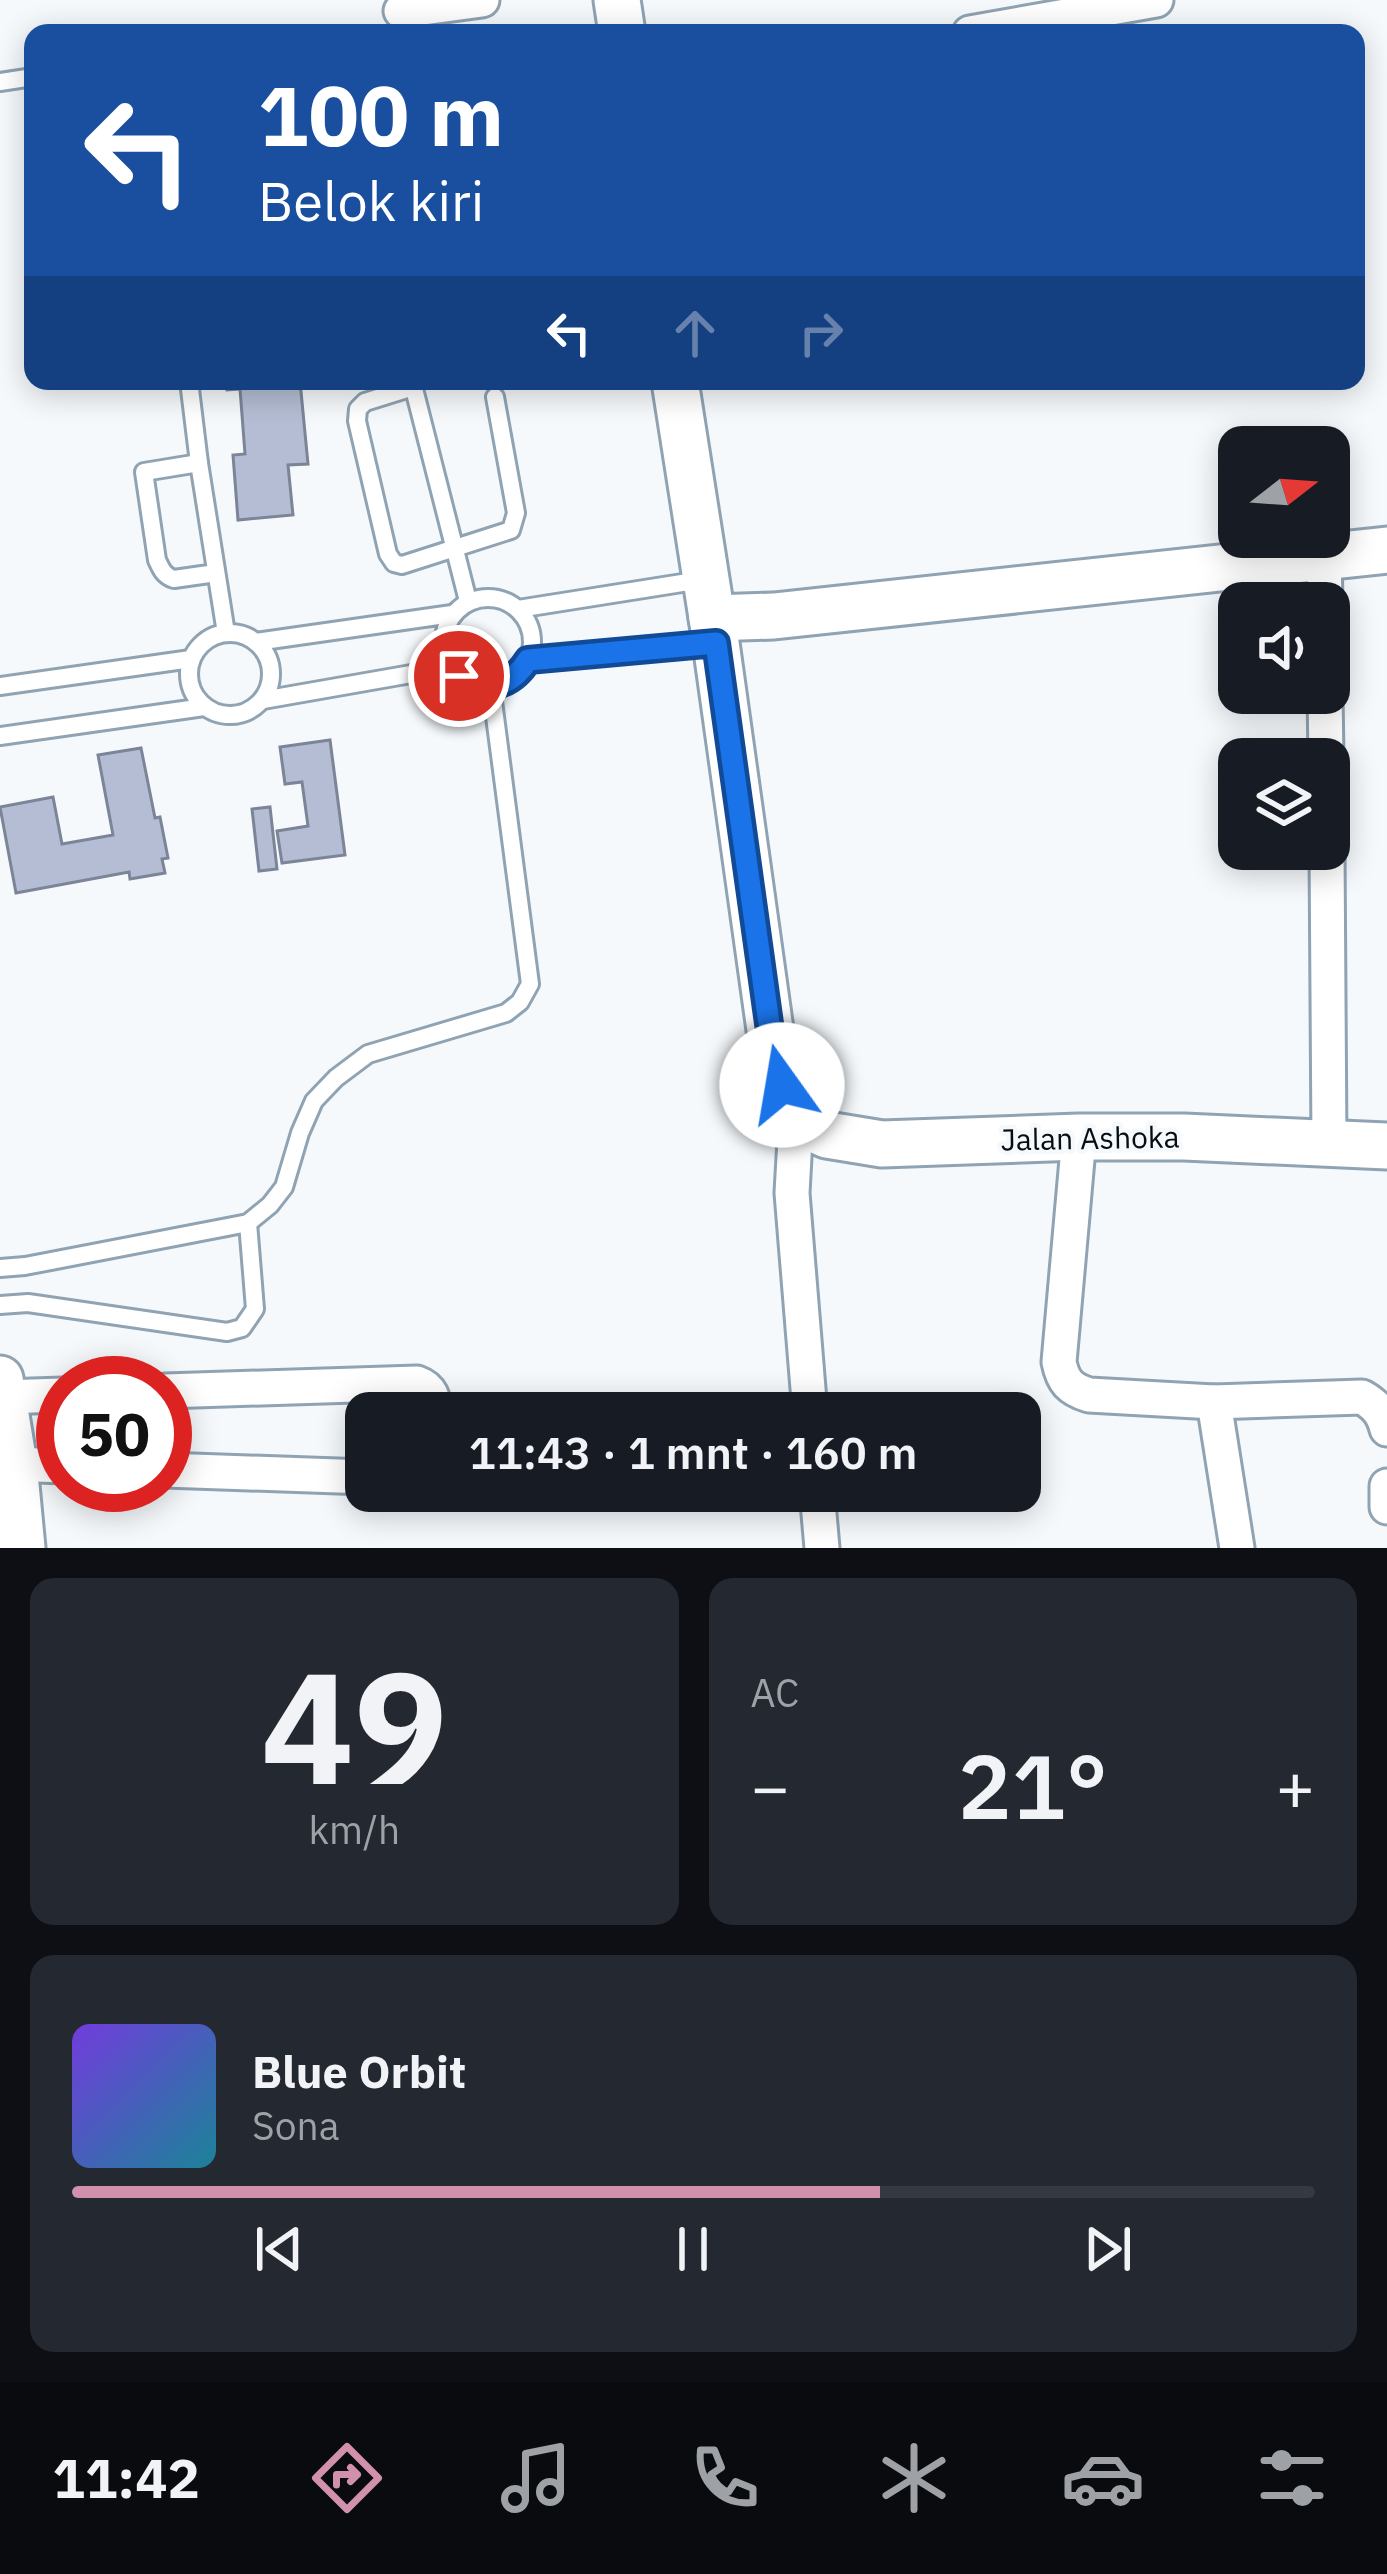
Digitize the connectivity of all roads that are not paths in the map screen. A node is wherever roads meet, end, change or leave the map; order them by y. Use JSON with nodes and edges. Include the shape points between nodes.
{"nodes":[{"id":1,"x":482,"y":0,"type":"edge"},
{"id":2,"x":1156,"y":0,"type":"edge"},
{"id":3,"x":401,"y":11,"type":"dead end"},
{"id":4,"x":1045,"y":24,"type":"edge"},
{"id":5,"x":190,"y":390,"type":"edge"},
{"id":6,"x":396,"y":390,"type":"edge"},
{"id":7,"x":414,"y":390,"type":"edge"},
{"id":8,"x":676,"y":390,"type":"edge"},
{"id":9,"x":495,"y":397,"type":"dead end"},
{"id":10,"x":199,"y":463,"type":"junction"},
{"id":11,"x":454,"y":549,"type":"junction"},
{"id":12,"x":1387,"y":550,"type":"edge"},
{"id":13,"x":1350,"y":553,"type":"edge"},
{"id":14,"x":1297,"y":558,"type":"edge"},
{"id":15,"x":216,"y":573,"type":"junction"},
{"id":16,"x":468,"y":601,"type":"junction"},
{"id":17,"x":518,"y":608,"type":"junction"},
{"id":18,"x":711,"y":613,"type":"junction"},
{"id":19,"x":452,"y":614,"type":"junction"},
{"id":20,"x":226,"y":633,"type":"junction"},
{"id":21,"x":256,"y":642,"type":"junction"},
{"id":22,"x":191,"y":659,"type":"junction"},
{"id":23,"x":528,"y":660,"type":"junction"},
{"id":24,"x":451,"y":667,"type":"junction"},
{"id":25,"x":0,"y":686,"type":"edge"},
{"id":26,"x":491,"y":686,"type":"junction"},
{"id":27,"x":263,"y":700,"type":"junction"},
{"id":28,"x":204,"y":706,"type":"junction"},
{"id":29,"x":0,"y":736,"type":"edge"},
{"id":30,"x":1327,"y":870,"type":"edge"},
{"id":31,"x":796,"y":1121,"type":"junction"},
{"id":32,"x":1079,"y":1136,"type":"junction"},
{"id":33,"x":1329,"y":1144,"type":"junction"},
{"id":34,"x":1387,"y":1146,"type":"edge"},
{"id":35,"x":248,"y":1223,"type":"junction"},
{"id":36,"x":0,"y":1268,"type":"edge"},
{"id":37,"x":0,"y":1305,"type":"edge"},
{"id":38,"x":0,"y":1379,"type":"edge"},
{"id":39,"x":192,"y":1390,"type":"edge"},
{"id":40,"x":430,"y":1392,"type":"edge"},
{"id":41,"x":808,"y":1392,"type":"edge"},
{"id":42,"x":36,"y":1396,"type":"edge"},
{"id":43,"x":2,"y":1397,"type":"edge"},
{"id":44,"x":1214,"y":1402,"type":"junction"},
{"id":45,"x":1387,"y":1429,"type":"edge"},
{"id":46,"x":14,"y":1464,"type":"junction"},
{"id":47,"x":36,"y":1465,"type":"edge"},
{"id":48,"x":192,"y":1471,"type":"edge"},
{"id":49,"x":345,"y":1477,"type":"edge"},
{"id":50,"x":1387,"y":1486,"type":"edge"},
{"id":51,"x":1387,"y":1507,"type":"edge"},
{"id":52,"x":819,"y":1512,"type":"edge"},
{"id":53,"x":22,"y":1548,"type":"edge"},
{"id":54,"x":823,"y":1548,"type":"edge"},
{"id":55,"x":1237,"y":1548,"type":"edge"}],
"edges":[{"from":1,"to":3,"type":"street"},
{"from":2,"to":4,"type":"street"},
{"from":5,"to":10,"type":"lane"},
{"from":6,"to":11,"type":"lane","via":[[365,402],[357,421],[388,554],[402,565]]},
{"from":7,"to":11,"type":"lane"},
{"from":8,"to":18,"type":"main road"},
{"from":9,"to":11,"type":"lane","via":[[516,520],[511,530]]},
{"from":10,"to":15,"type":"lane"},
{"from":10,"to":15,"type":"lane","via":[[145,472],[157,560],[174,579]]},
{"from":11,"to":16,"type":"lane"},
{"from":12,"to":13,"type":"main road"},
{"from":14,"to":18,"type":"main road","via":[[774,616]]},
{"from":15,"to":20,"type":"lane"},
{"from":16,"to":17,"type":"lane","via":[[494,597]]},
{"from":16,"to":19,"type":"lane"},
{"from":17,"to":18,"type":"lane"},
{"from":17,"to":23,"type":"lane","via":[[532,633]]},
{"from":18,"to":23,"type":"lane"},
{"from":18,"to":31,"type":"main road","via":[[772,1045]]},
{"from":19,"to":21,"type":"lane"},
{"from":19,"to":24,"type":"lane","via":[[443,640]]},
{"from":20,"to":21,"type":"lane"},
{"from":20,"to":22,"type":"lane"},
{"from":21,"to":27,"type":"lane","via":[[272,676]]},
{"from":22,"to":25,"type":"lane"},
{"from":22,"to":28,"type":"lane","via":[[190,685]]},
{"from":23,"to":26,"type":"lane","via":[[513,679]]},
{"from":24,"to":26,"type":"lane","via":[[468,682]]},
{"from":24,"to":27,"type":"lane"},
{"from":26,"to":35,"type":"lane","via":[[530,984],[506,1013],[368,1054],[336,1078],[314,1101],[284,1187]]},
{"from":27,"to":28,"type":"lane","via":[[242,715]]},
{"from":28,"to":29,"type":"lane"},
{"from":30,"to":33,"type":"street"},
{"from":31,"to":32,"type":"main road","name":"Jalan Ashoka","via":[[883,1144]]},
{"from":31,"to":41,"type":"street","via":[[792,1193]]},
{"from":32,"to":33,"type":"main road","name":"Jalan Ashoka"},
{"from":32,"to":44,"type":"street","via":[[1062,1379],[1089,1395]]},
{"from":33,"to":34,"type":"main road","name":"Jalan Ashoka"},
{"from":35,"to":36,"type":"lane"},
{"from":35,"to":37,"type":"lane","via":[[255,1309],[242,1328]]},
{"from":38,"to":43,"type":"main road"},
{"from":39,"to":40,"type":"street","via":[[417,1383]]},
{"from":42,"to":43,"type":"street"},
{"from":43,"to":46,"type":"main road"},
{"from":44,"to":45,"type":"street","via":[[1362,1397]]},
{"from":44,"to":55,"type":"street"},
{"from":46,"to":47,"type":"street"},
{"from":46,"to":53,"type":"main road"},
{"from":48,"to":49,"type":"street"},
{"from":50,"to":51,"type":"street"},
{"from":52,"to":54,"type":"street"}]}
